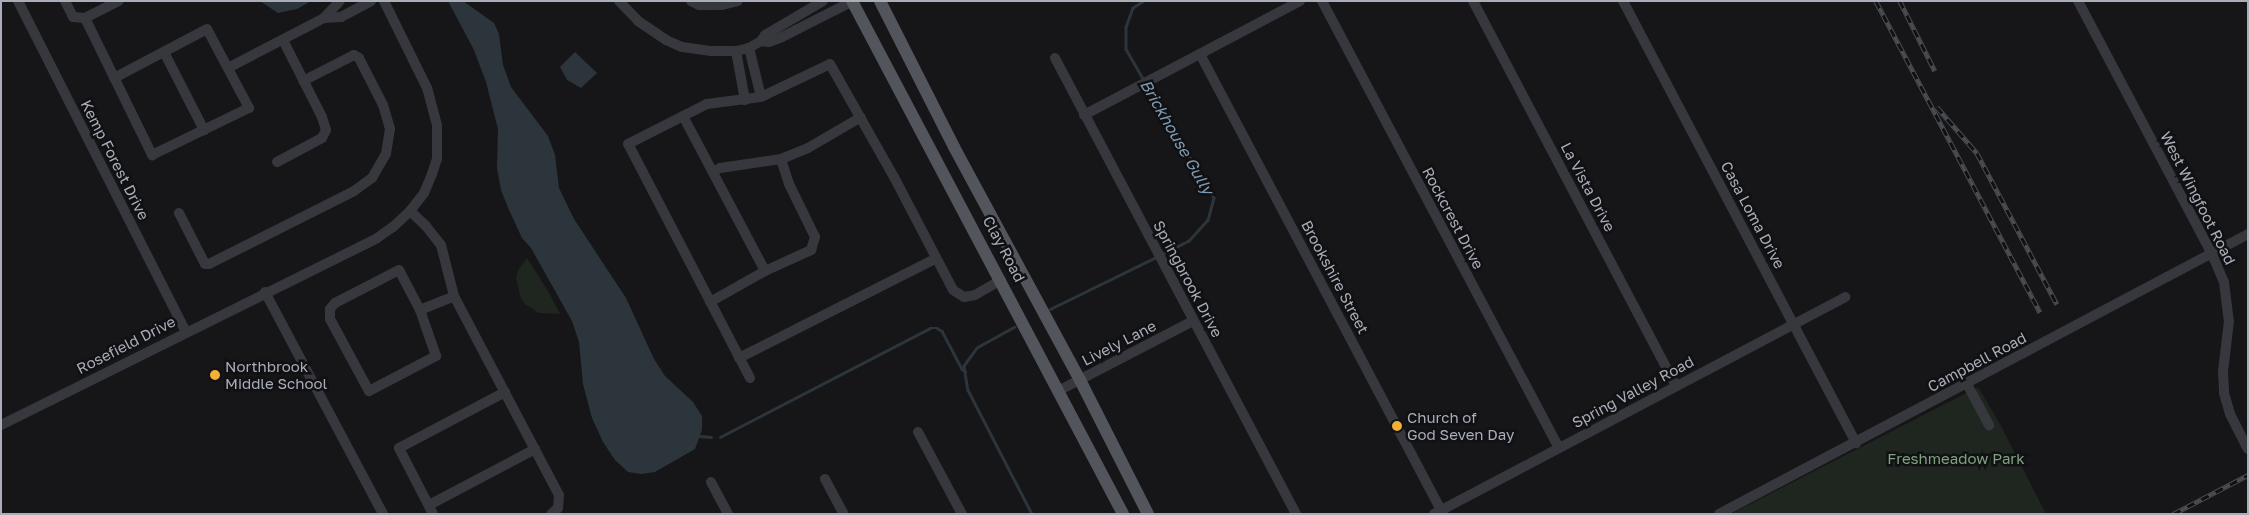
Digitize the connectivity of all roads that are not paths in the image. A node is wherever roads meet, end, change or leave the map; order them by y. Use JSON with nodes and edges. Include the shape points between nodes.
{"nodes":[{"id":1,"x":18,"y":1,"type":"edge"},
{"id":2,"x":64,"y":1,"type":"edge"},
{"id":3,"x":119,"y":1,"type":"edge"},
{"id":4,"x":340,"y":1,"type":"edge"},
{"id":5,"x":371,"y":1,"type":"edge"},
{"id":6,"x":384,"y":1,"type":"edge"},
{"id":7,"x":619,"y":1,"type":"edge"},
{"id":8,"x":691,"y":1,"type":"edge"},
{"id":9,"x":738,"y":1,"type":"edge"},
{"id":10,"x":822,"y":1,"type":"edge"},
{"id":11,"x":852,"y":1,"type":"edge"},
{"id":12,"x":880,"y":1,"type":"edge"},
{"id":13,"x":1300,"y":1,"type":"edge"},
{"id":14,"x":1322,"y":1,"type":"edge"},
{"id":15,"x":1474,"y":1,"type":"edge"},
{"id":16,"x":1623,"y":1,"type":"edge"},
{"id":17,"x":2078,"y":1,"type":"edge"},
{"id":18,"x":85,"y":18,"type":"junction"},
{"id":19,"x":324,"y":18,"type":"junction"},
{"id":20,"x":283,"y":40,"type":"junction"},
{"id":21,"x":761,"y":42,"type":"junction"},
{"id":22,"x":750,"y":48,"type":"junction"},
{"id":23,"x":736,"y":51,"type":"junction"},
{"id":24,"x":164,"y":52,"type":"junction"},
{"id":25,"x":1200,"y":54,"type":"junction"},
{"id":26,"x":1055,"y":58,"type":"dead end"},
{"id":27,"x":228,"y":68,"type":"junction"},
{"id":28,"x":114,"y":78,"type":"junction"},
{"id":29,"x":303,"y":81,"type":"junction"},
{"id":30,"x":760,"y":96,"type":"junction"},
{"id":31,"x":745,"y":100,"type":"junction"},
{"id":32,"x":1084,"y":115,"type":"junction"},
{"id":33,"x":683,"y":116,"type":"junction"},
{"id":34,"x":861,"y":117,"type":"junction"},
{"id":35,"x":204,"y":130,"type":"junction"},
{"id":36,"x":954,"y":147,"type":"junction"},
{"id":37,"x":935,"y":154,"type":"junction"},
{"id":38,"x":781,"y":160,"type":"junction"},
{"id":39,"x":277,"y":162,"type":"dead end"},
{"id":40,"x":713,"y":172,"type":"junction"},
{"id":41,"x":410,"y":211,"type":"junction"},
{"id":42,"x":179,"y":213,"type":"dead end"},
{"id":43,"x":2248,"y":234,"type":"edge"},
{"id":44,"x":2212,"y":254,"type":"junction"},
{"id":45,"x":935,"y":259,"type":"junction"},
{"id":46,"x":765,"y":271,"type":"junction"},
{"id":47,"x":1001,"y":280,"type":"junction"},
{"id":48,"x":265,"y":292,"type":"junction"},
{"id":49,"x":454,"y":296,"type":"junction"},
{"id":50,"x":1845,"y":297,"type":"dead end"},
{"id":51,"x":710,"y":302,"type":"junction"},
{"id":52,"x":420,"y":310,"type":"junction"},
{"id":53,"x":1194,"y":321,"type":"junction"},
{"id":54,"x":1794,"y":324,"type":"junction"},
{"id":55,"x":186,"y":332,"type":"junction"},
{"id":56,"x":739,"y":358,"type":"junction"},
{"id":57,"x":750,"y":378,"type":"dead end"},
{"id":58,"x":1080,"y":380,"type":"junction"},
{"id":59,"x":1967,"y":384,"type":"junction"},
{"id":60,"x":1676,"y":386,"type":"junction"},
{"id":61,"x":1058,"y":391,"type":"junction"},
{"id":62,"x":505,"y":392,"type":"junction"},
{"id":63,"x":1,"y":425,"type":"edge"},
{"id":64,"x":1989,"y":425,"type":"dead end"},
{"id":65,"x":918,"y":432,"type":"dead end"},
{"id":66,"x":1856,"y":443,"type":"junction"},
{"id":67,"x":1559,"y":448,"type":"junction"},
{"id":68,"x":535,"y":449,"type":"junction"},
{"id":69,"x":2248,"y":449,"type":"edge"},
{"id":70,"x":826,"y":479,"type":"dead end"},
{"id":71,"x":711,"y":482,"type":"dead end"},
{"id":72,"x":431,"y":509,"type":"edge"},
{"id":73,"x":1439,"y":513,"type":"edge"},
{"id":74,"x":382,"y":514,"type":"edge"},
{"id":75,"x":551,"y":514,"type":"edge"},
{"id":76,"x":728,"y":514,"type":"edge"},
{"id":77,"x":844,"y":514,"type":"edge"},
{"id":78,"x":962,"y":514,"type":"edge"},
{"id":79,"x":1124,"y":514,"type":"edge"},
{"id":80,"x":1148,"y":514,"type":"edge"},
{"id":81,"x":1296,"y":514,"type":"edge"},
{"id":82,"x":1719,"y":514,"type":"edge"}],
"edges":[{"from":1,"to":55,"type":"street","name":"Kemp Forest Drive"},
{"from":2,"to":18,"type":"street","via":[[73,17]]},
{"from":3,"to":18,"type":"street"},
{"from":4,"to":19,"type":"street"},
{"from":5,"to":19,"type":"street","via":[[340,17]]},
{"from":6,"to":41,"type":"street","name":"Rosefield Drive","via":[[427,88],[437,125],[435,166],[424,193]]},
{"from":7,"to":23,"type":"street","via":[[638,21],[682,47]]},
{"from":8,"to":9,"type":"street","via":[[699,5],[722,6]]},
{"from":10,"to":21,"type":"street","via":[[765,35]]},
{"from":11,"to":21,"type":"street","via":[[782,37]]},
{"from":11,"to":37,"type":"main road","name":"Clay Road"},
{"from":12,"to":36,"type":"main road","name":"Clay Road"},
{"from":13,"to":25,"type":"street"},
{"from":14,"to":67,"type":"street","name":"Rockcrest Drive"},
{"from":15,"to":60,"type":"street","name":"La Vista Drive"},
{"from":16,"to":54,"type":"street","name":"Casa Loma Drive"},
{"from":17,"to":44,"type":"street","name":"West Wingfoot Road"},
{"from":18,"to":28,"type":"street"},
{"from":19,"to":20,"type":"street"},
{"from":20,"to":27,"type":"street"},
{"from":20,"to":29,"type":"street"},
{"from":21,"to":22,"type":"street"},
{"from":22,"to":23,"type":"street"},
{"from":22,"to":30,"type":"street"},
{"from":23,"to":31,"type":"street"},
{"from":24,"to":27,"type":"street","via":[[208,29]]},
{"from":24,"to":28,"type":"street"},
{"from":24,"to":35,"type":"street"},
{"from":25,"to":32,"type":"street"},
{"from":25,"to":73,"type":"street","name":"Brookshire Street"},
{"from":26,"to":32,"type":"street","name":"Springbrook Drive"},
{"from":27,"to":35,"type":"street","via":[[249,108]]},
{"from":28,"to":35,"type":"street","via":[[152,155]]},
{"from":29,"to":39,"type":"street","via":[[326,130],[322,138]]},
{"from":29,"to":42,"type":"street","via":[[354,55],[359,58],[383,105],[390,129],[386,154],[372,178],[354,191],[209,264],[205,264]]},
{"from":30,"to":31,"type":"street"},
{"from":30,"to":34,"type":"street","via":[[830,64]]},
{"from":31,"to":33,"type":"street","via":[[707,104]]},
{"from":32,"to":53,"type":"street","name":"Springbrook Drive"},
{"from":33,"to":40,"type":"street"},
{"from":33,"to":51,"type":"street","via":[[628,144]]},
{"from":34,"to":38,"type":"street"},
{"from":34,"to":45,"type":"street"},
{"from":36,"to":37,"type":"main road"},
{"from":36,"to":58,"type":"main road","name":"Clay Road"},
{"from":37,"to":47,"type":"main road","name":"Clay Road"},
{"from":38,"to":40,"type":"street","via":[[720,168]]},
{"from":38,"to":46,"type":"street","via":[[815,237],[811,250]]},
{"from":40,"to":46,"type":"street"},
{"from":41,"to":48,"type":"street","name":"Rosefield Drive","via":[[377,238]]},
{"from":41,"to":49,"type":"street","via":[[441,245]]},
{"from":43,"to":44,"type":"street","name":"Campbell Road"},
{"from":44,"to":59,"type":"street","name":"Campbell Road"},
{"from":44,"to":69,"type":"street","name":"West Wingfoot Road","via":[[2224,282],[2228,305],[2228,333],[2222,371],[2224,393],[2230,414]]},
{"from":45,"to":47,"type":"street","via":[[953,290],[964,296],[975,295]]},
{"from":45,"to":56,"type":"street"},
{"from":46,"to":51,"type":"street"},
{"from":47,"to":61,"type":"main road","name":"Clay Road"},
{"from":48,"to":55,"type":"street","name":"Rosefield Drive"},
{"from":48,"to":74,"type":"street"},
{"from":49,"to":52,"type":"street"},
{"from":49,"to":62,"type":"street"},
{"from":50,"to":54,"type":"street","name":"Spring Valley Road"},
{"from":51,"to":56,"type":"street"},
{"from":52,"to":52,"type":"street","via":[[436,356],[369,391],[330,319],[330,309],[335,303],[399,270]]},
{"from":53,"to":58,"type":"street","name":"Lively Lane"},
{"from":53,"to":81,"type":"street","name":"Springbrook Drive"},
{"from":54,"to":60,"type":"street","name":"Spring Valley Road"},
{"from":54,"to":66,"type":"street","name":"Casa Loma Drive"},
{"from":55,"to":63,"type":"street","name":"Rosefield Drive"},
{"from":56,"to":57,"type":"street"},
{"from":58,"to":61,"type":"street","name":"Lively Lane"},
{"from":58,"to":80,"type":"main road","name":"Clay Road"},
{"from":59,"to":64,"type":"street"},
{"from":59,"to":66,"type":"street","name":"Campbell Road"},
{"from":60,"to":67,"type":"street","name":"Spring Valley Road"},
{"from":61,"to":79,"type":"main road","name":"Clay Road"},
{"from":62,"to":68,"type":"street"},
{"from":62,"to":72,"type":"street","via":[[399,448]]},
{"from":65,"to":78,"type":"street"},
{"from":66,"to":82,"type":"street","name":"Campbell Road"},
{"from":67,"to":73,"type":"street","name":"Spring Valley Road"},
{"from":68,"to":72,"type":"street"},
{"from":68,"to":75,"type":"street","via":[[559,495],[558,508]]},
{"from":70,"to":77,"type":"street"},
{"from":71,"to":76,"type":"street"}]}
